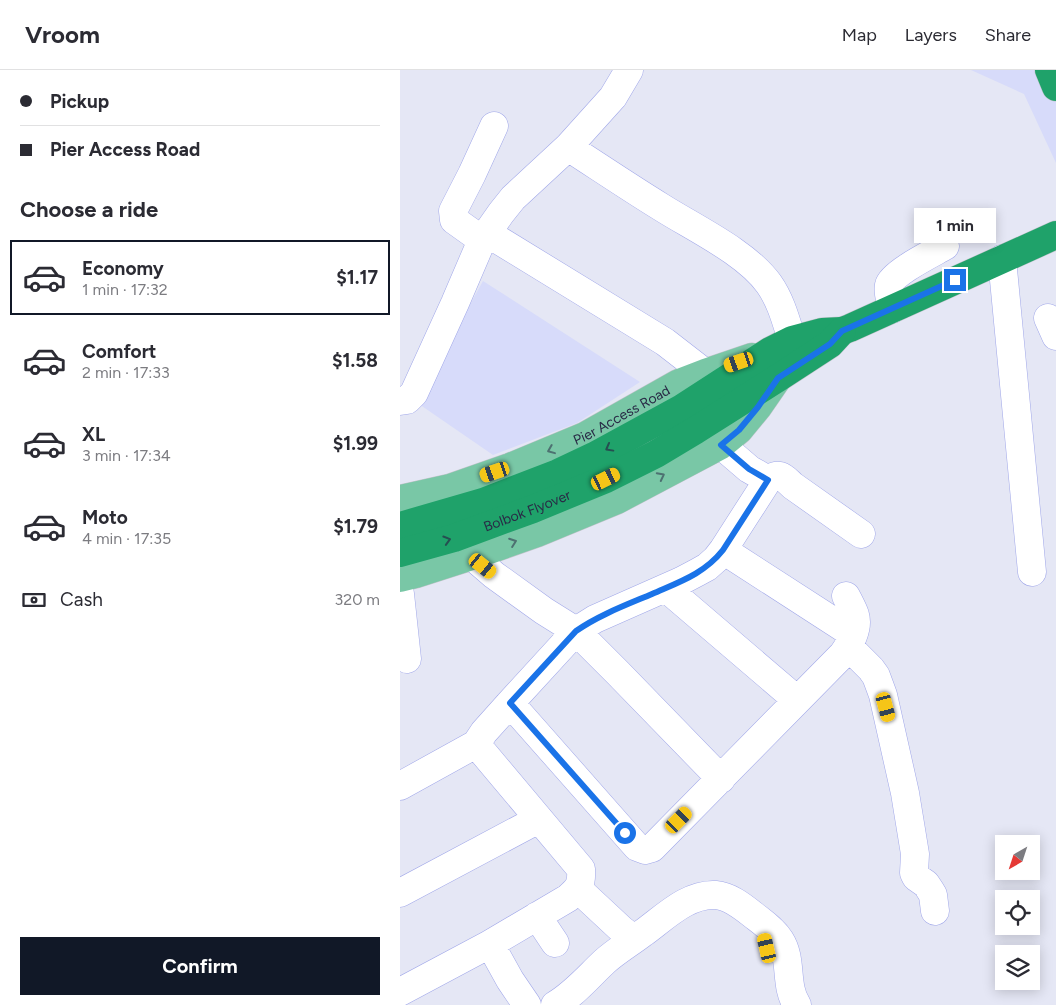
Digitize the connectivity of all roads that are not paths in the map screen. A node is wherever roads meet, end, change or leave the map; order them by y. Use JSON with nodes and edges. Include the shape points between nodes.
{"nodes":[{"id":1,"x":629,"y":70,"type":"edge"},
{"id":2,"x":1049,"y":70,"type":"edge"},
{"id":3,"x":1056,"y":87,"type":"edge"},
{"id":4,"x":494,"y":126,"type":"dead end"},
{"id":5,"x":568,"y":147,"type":"junction"},
{"id":6,"x":660,"y":206,"type":"junction"},
{"id":7,"x":1056,"y":235,"type":"edge"},
{"id":8,"x":484,"y":236,"type":"junction"},
{"id":9,"x":680,"y":240,"type":"dead end"},
{"id":10,"x":944,"y":246,"type":"dead end"},
{"id":11,"x":1002,"y":259,"type":"junction"},
{"id":12,"x":892,"y":309,"type":"junction"},
{"id":13,"x":842,"y":331,"type":"junction"},
{"id":14,"x":781,"y":346,"type":"junction"},
{"id":15,"x":705,"y":373,"type":"junction"},
{"id":16,"x":778,"y":378,"type":"junction"},
{"id":17,"x":400,"y":401,"type":"edge"},
{"id":18,"x":689,"y":419,"type":"junction"},
{"id":19,"x":721,"y":445,"type":"junction"},
{"id":20,"x":768,"y":480,"type":"junction"},
{"id":21,"x":400,"y":500,"type":"edge"},
{"id":22,"x":400,"y":526,"type":"edge"},
{"id":23,"x":861,"y":534,"type":"dead end"},
{"id":24,"x":723,"y":550,"type":"junction"},
{"id":25,"x":400,"y":553,"type":"edge"},
{"id":26,"x":472,"y":556,"type":"junction"},
{"id":27,"x":1032,"y":572,"type":"dead end"},
{"id":28,"x":400,"y":578,"type":"edge"},
{"id":29,"x":666,"y":588,"type":"junction"},
{"id":30,"x":400,"y":594,"type":"edge"},
{"id":31,"x":846,"y":596,"type":"dead end"},
{"id":32,"x":576,"y":631,"type":"junction"},
{"id":33,"x":851,"y":640,"type":"junction"},
{"id":34,"x":407,"y":659,"type":"dead end"},
{"id":35,"x":797,"y":700,"type":"junction"},
{"id":36,"x":510,"y":703,"type":"junction"},
{"id":37,"x":476,"y":744,"type":"junction"},
{"id":38,"x":721,"y":779,"type":"junction"},
{"id":39,"x":400,"y":786,"type":"edge"},
{"id":40,"x":539,"y":819,"type":"junction"},
{"id":41,"x":578,"y":889,"type":"junction"},
{"id":42,"x":400,"y":893,"type":"edge"},
{"id":43,"x":935,"y":911,"type":"dead end"},
{"id":44,"x":537,"y":916,"type":"junction"},
{"id":45,"x":634,"y":939,"type":"junction"},
{"id":46,"x":555,"y":943,"type":"dead end"},
{"id":47,"x":490,"y":944,"type":"junction"},
{"id":48,"x":400,"y":992,"type":"edge"},
{"id":49,"x":527,"y":1005,"type":"edge"},
{"id":50,"x":555,"y":1005,"type":"edge"},
{"id":51,"x":797,"y":1005,"type":"edge"}],
"edges":[{"from":1,"to":5,"type":"street","via":[[613,97]]},
{"from":2,"to":3,"type":"highway"},
{"from":4,"to":8,"type":"street","via":[[453,211],[454,220]]},
{"from":5,"to":6,"type":"street"},
{"from":5,"to":8,"type":"street","via":[[513,198]]},
{"from":6,"to":9,"type":"street","via":[[662,228]]},
{"from":6,"to":14,"type":"street","via":[[732,250],[769,284],[783,311]]},
{"from":7,"to":11,"type":"highway","name":"Pier Access Road"},
{"from":8,"to":15,"type":"street","via":[[665,342]]},
{"from":8,"to":17,"type":"street","via":[[414,393],[407,400]]},
{"from":10,"to":12,"type":"street","via":[[889,282]]},
{"from":11,"to":12,"type":"highway","name":"Pier Access Road"},
{"from":11,"to":27,"type":"street"},
{"from":12,"to":13,"type":"highway","name":"Pier Access Road"},
{"from":13,"to":14,"type":"highway","name":"Pier Access Road","via":[[822,332]]},
{"from":13,"to":16,"type":"highway","name":"Pier Access Road","via":[[830,344]]},
{"from":14,"to":15,"type":"main road","name":"Pier Access Road"},
{"from":14,"to":18,"type":"highway","name":"Bolbok Flyover"},
{"from":15,"to":21,"type":"main road","name":"Pier Access Road","one_way":true,"via":[[679,383],[585,436],[459,485]]},
{"from":16,"to":18,"type":"highway","name":"Bolbok Flyover"},
{"from":16,"to":19,"type":"main road","name":"Pier Access Road","via":[[739,430]]},
{"from":18,"to":22,"type":"highway","name":"Bolbok Flyover","one_way":true,"via":[[483,502]]},
{"from":25,"to":18,"type":"highway","name":"Bolbok Flyover","one_way":true,"via":[[533,510],[606,479],[656,454]]},
{"from":19,"to":20,"type":"street","via":[[749,469]]},
{"from":26,"to":19,"type":"main road","name":"Pier Access Road","one_way":true,"via":[[617,500]]},
{"from":20,"to":23,"type":"street","via":[[777,475],[783,477]]},
{"from":20,"to":24,"type":"street"},
{"from":24,"to":29,"type":"street","via":[[707,567]]},
{"from":24,"to":33,"type":"street"},
{"from":26,"to":28,"type":"main road","name":"Pier Access Road"},
{"from":26,"to":32,"type":"street","via":[[494,575]]},
{"from":29,"to":32,"type":"street","via":[[591,621]]},
{"from":29,"to":35,"type":"street"},
{"from":30,"to":34,"type":"street"},
{"from":31,"to":33,"type":"street","via":[[856,622]]},
{"from":32,"to":36,"type":"street"},
{"from":32,"to":38,"type":"street"},
{"from":33,"to":35,"type":"street","via":[[836,661]]},
{"from":33,"to":43,"type":"street","via":[[876,676],[883,695],[905,793],[914,872],[933,895]]},
{"from":35,"to":38,"type":"street"},
{"from":36,"to":37,"type":"street"},
{"from":36,"to":38,"type":"street","via":[[637,847],[645,850],[652,848]]},
{"from":37,"to":39,"type":"street"},
{"from":37,"to":40,"type":"street"},
{"from":40,"to":41,"type":"street","via":[[581,869]]},
{"from":40,"to":42,"type":"street"},
{"from":41,"to":44,"type":"street"},
{"from":41,"to":45,"type":"street"},
{"from":44,"to":46,"type":"street"},
{"from":44,"to":47,"type":"street"},
{"from":45,"to":50,"type":"street"},
{"from":45,"to":51,"type":"street","via":[[692,899],[706,895],[726,896],[763,923],[767,948],[777,968],[788,978]]},
{"from":47,"to":48,"type":"street"},
{"from":47,"to":49,"type":"street"}]}
